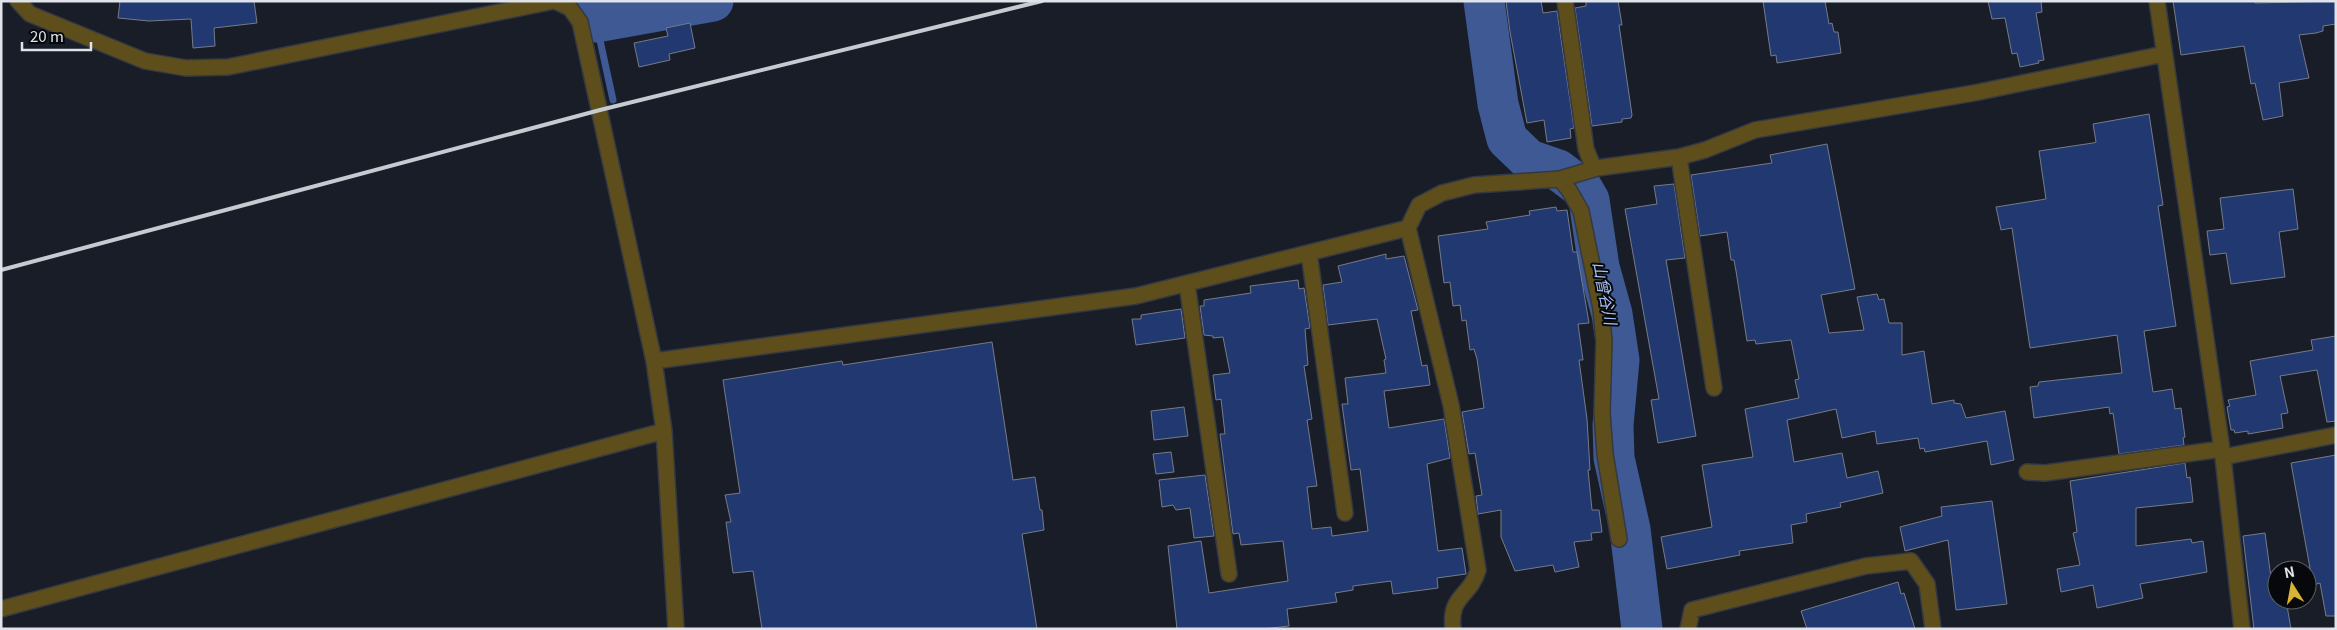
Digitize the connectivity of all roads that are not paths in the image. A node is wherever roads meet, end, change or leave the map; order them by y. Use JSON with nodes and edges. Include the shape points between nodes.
{"nodes":[{"id":1,"x":18,"y":1,"type":"edge"},
{"id":2,"x":554,"y":1,"type":"edge"},
{"id":3,"x":1565,"y":1,"type":"edge"},
{"id":4,"x":2157,"y":1,"type":"edge"},
{"id":5,"x":2164,"y":54,"type":"junction"},
{"id":6,"x":1679,"y":157,"type":"junction"},
{"id":7,"x":1588,"y":170,"type":"junction"},
{"id":8,"x":1562,"y":178,"type":"junction"},
{"id":9,"x":1408,"y":228,"type":"junction"},
{"id":10,"x":1309,"y":253,"type":"junction"},
{"id":11,"x":1187,"y":284,"type":"junction"},
{"id":12,"x":654,"y":361,"type":"junction"},
{"id":13,"x":1714,"y":388,"type":"dead end"},
{"id":14,"x":664,"y":431,"type":"junction"},
{"id":15,"x":2336,"y":435,"type":"edge"},
{"id":16,"x":2222,"y":453,"type":"junction"},
{"id":17,"x":2027,"y":472,"type":"dead end"},
{"id":18,"x":1345,"y":513,"type":"dead end"},
{"id":19,"x":1619,"y":540,"type":"dead end"},
{"id":20,"x":1229,"y":574,"type":"dead end"},
{"id":21,"x":1,"y":609,"type":"edge"},
{"id":22,"x":676,"y":629,"type":"edge"},
{"id":23,"x":1453,"y":629,"type":"edge"},
{"id":24,"x":1688,"y":629,"type":"edge"},
{"id":25,"x":1933,"y":629,"type":"edge"},
{"id":26,"x":2242,"y":629,"type":"edge"}],
"edges":[{"from":1,"to":2,"type":"street","via":[[30,14],[145,61],[186,68],[228,66]]},
{"from":2,"to":12,"type":"street","via":[[570,8],[580,22]]},
{"from":3,"to":7,"type":"street"},
{"from":4,"to":5,"type":"street"},
{"from":5,"to":6,"type":"street","via":[[1974,93],[1755,130]]},
{"from":5,"to":16,"type":"street"},
{"from":6,"to":7,"type":"street"},
{"from":6,"to":13,"type":"street"},
{"from":7,"to":8,"type":"street"},
{"from":8,"to":9,"type":"street","via":[[1474,185],[1442,193],[1419,205]]},
{"from":8,"to":19,"type":"street","via":[[1581,211],[1601,309],[1605,454]]},
{"from":9,"to":10,"type":"street"},
{"from":9,"to":23,"type":"street","via":[[1451,405],[1478,570],[1475,580],[1454,603]]},
{"from":10,"to":11,"type":"street"},
{"from":10,"to":18,"type":"street"},
{"from":11,"to":12,"type":"street","via":[[1136,296]]},
{"from":11,"to":20,"type":"street"},
{"from":12,"to":14,"type":"street"},
{"from":14,"to":21,"type":"street"},
{"from":14,"to":22,"type":"street"},
{"from":15,"to":16,"type":"street"},
{"from":16,"to":17,"type":"street","via":[[2045,473]]},
{"from":16,"to":26,"type":"street"},
{"from":24,"to":25,"type":"street","via":[[1692,610],[1866,566],[1911,560],[1927,584]]}]}
